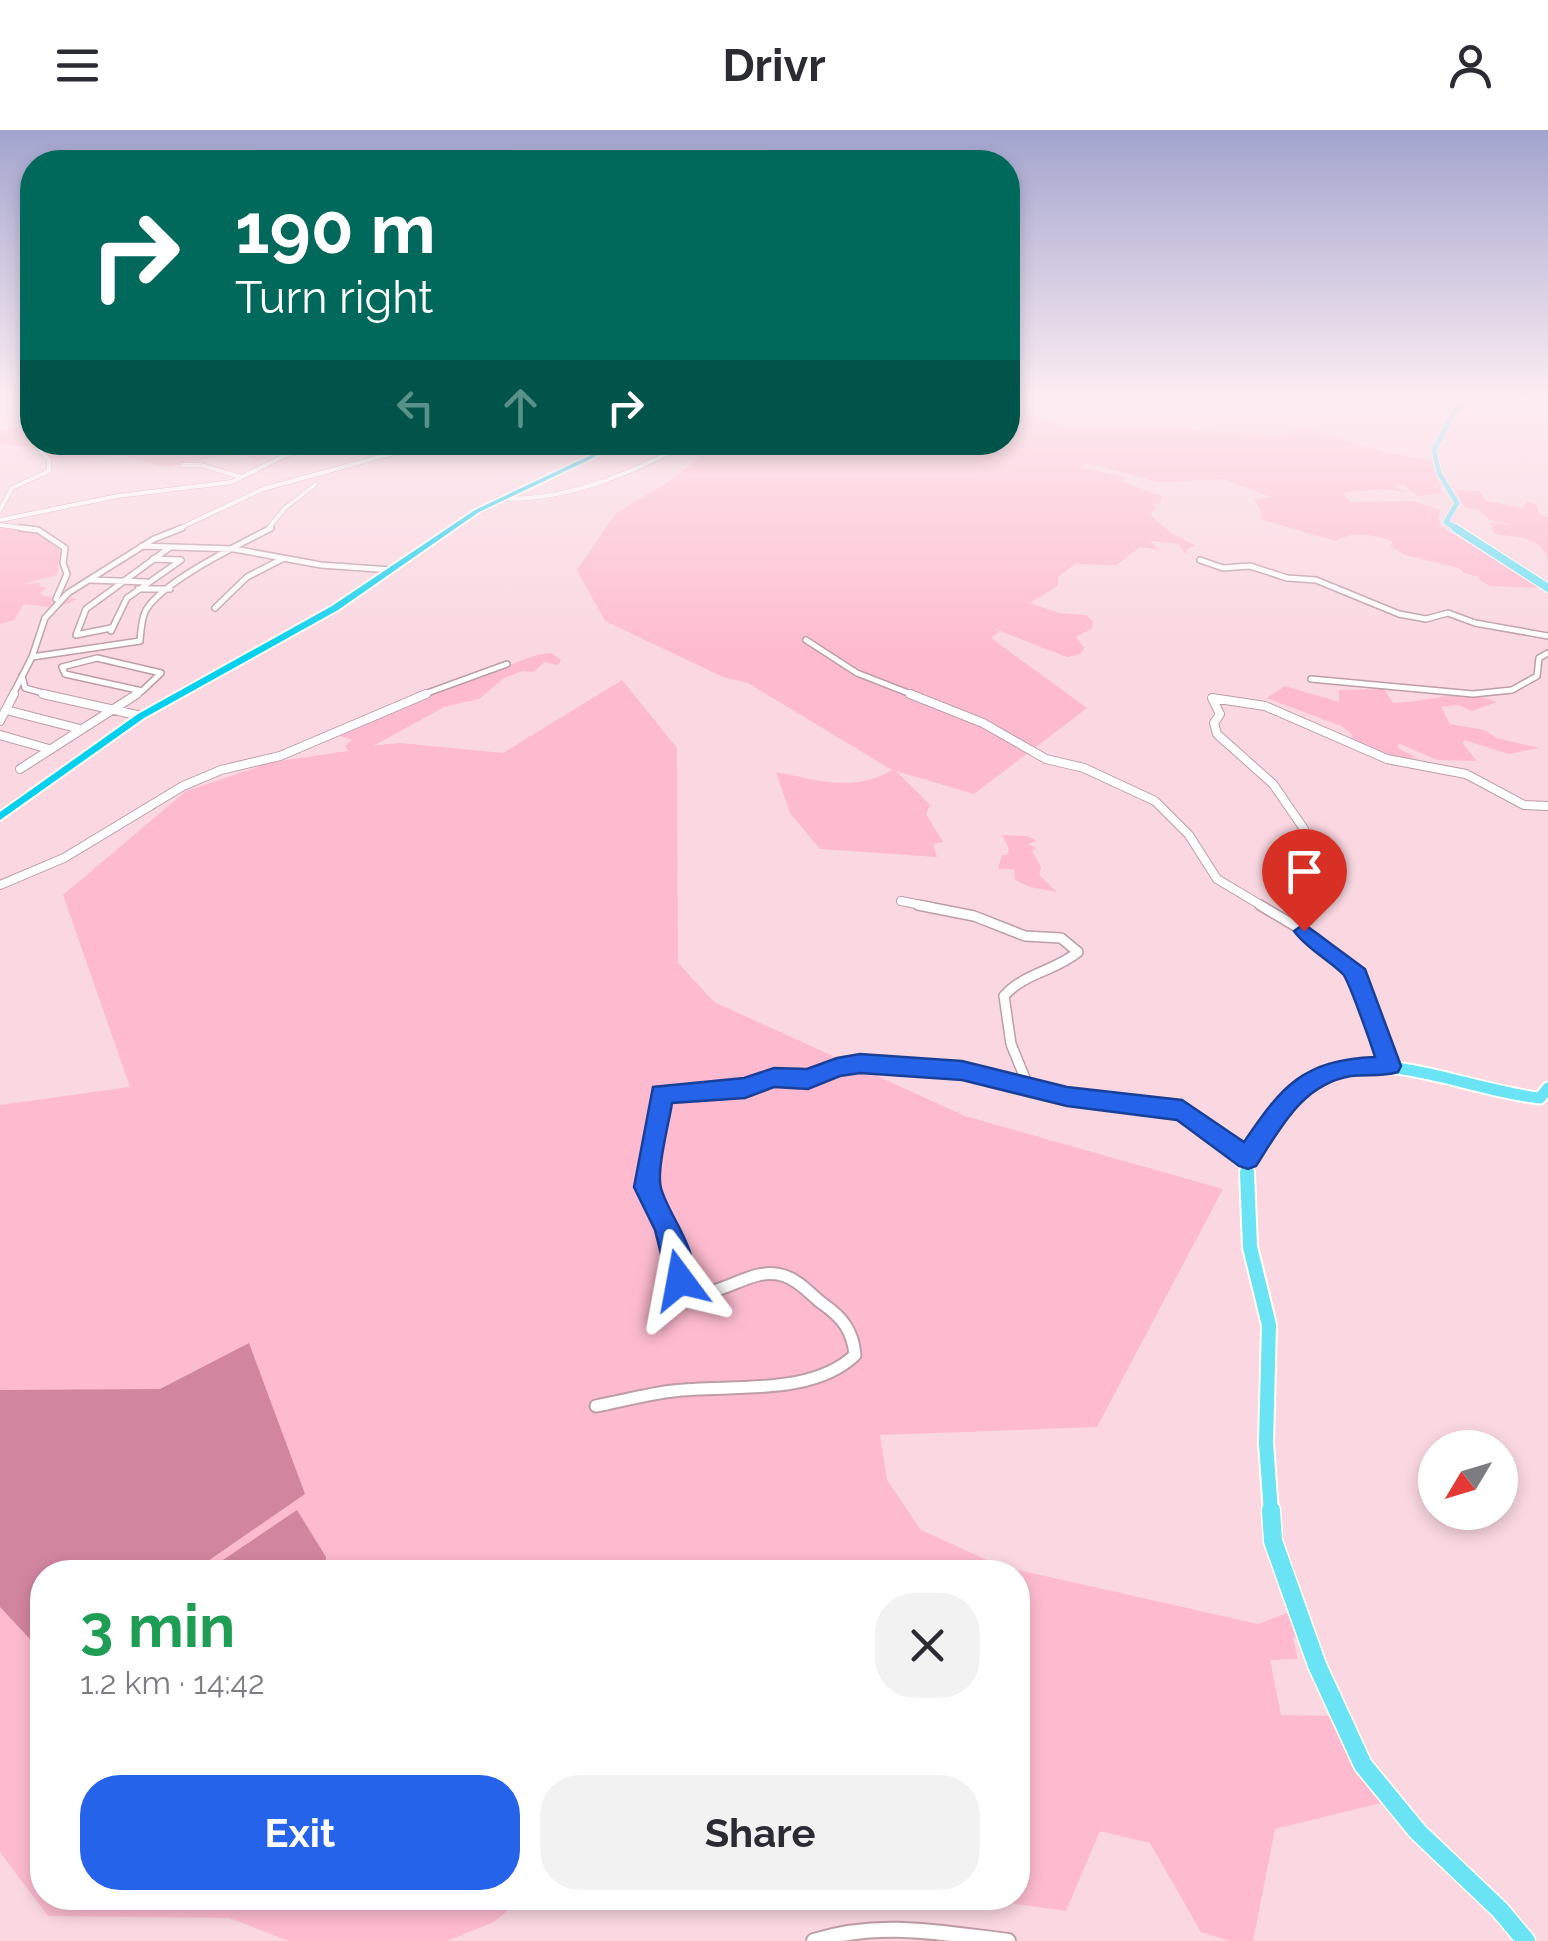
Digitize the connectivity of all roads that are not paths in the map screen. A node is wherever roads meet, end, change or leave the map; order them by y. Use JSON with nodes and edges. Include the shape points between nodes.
{"nodes":[{"id":1,"x":23,"y":483,"type":"edge"},
{"id":2,"x":226,"y":483,"type":"edge"},
{"id":3,"x":286,"y":483,"type":"edge"},
{"id":4,"x":535,"y":483,"type":"edge"},
{"id":5,"x":601,"y":483,"type":"edge"},
{"id":6,"x":1445,"y":483,"type":"edge"},
{"id":7,"x":316,"y":484,"type":"dead end"},
{"id":8,"x":498,"y":499,"type":"junction"},
{"id":9,"x":0,"y":510,"type":"edge"},
{"id":10,"x":0,"y":522,"type":"edge"},
{"id":11,"x":140,"y":546,"type":"junction"},
{"id":12,"x":171,"y":546,"type":"junction"},
{"id":13,"x":234,"y":548,"type":"junction"},
{"id":14,"x":284,"y":558,"type":"junction"},
{"id":15,"x":153,"y":559,"type":"junction"},
{"id":16,"x":1200,"y":560,"type":"dead end"},
{"id":17,"x":391,"y":570,"type":"junction"},
{"id":18,"x":86,"y":580,"type":"junction"},
{"id":19,"x":121,"y":580,"type":"junction"},
{"id":20,"x":147,"y":582,"type":"junction"},
{"id":21,"x":1548,"y":588,"type":"edge"},
{"id":22,"x":138,"y":589,"type":"junction"},
{"id":23,"x":170,"y":589,"type":"junction"},
{"id":24,"x":54,"y":607,"type":"junction"},
{"id":25,"x":215,"y":608,"type":"dead end"},
{"id":26,"x":111,"y":628,"type":"junction"},
{"id":27,"x":1548,"y":636,"type":"edge"},
{"id":28,"x":806,"y":640,"type":"dead end"},
{"id":29,"x":110,"y":644,"type":"junction"},
{"id":30,"x":95,"y":647,"type":"junction"},
{"id":31,"x":1548,"y":653,"type":"edge"},
{"id":32,"x":32,"y":657,"type":"junction"},
{"id":33,"x":97,"y":658,"type":"junction"},
{"id":34,"x":507,"y":664,"type":"dead end"},
{"id":35,"x":22,"y":674,"type":"junction"},
{"id":36,"x":1311,"y":679,"type":"dead end"},
{"id":37,"x":142,"y":691,"type":"junction"},
{"id":38,"x":112,"y":709,"type":"junction"},
{"id":39,"x":6,"y":710,"type":"junction"},
{"id":40,"x":141,"y":716,"type":"junction"},
{"id":41,"x":0,"y":721,"type":"edge"},
{"id":42,"x":80,"y":728,"type":"junction"},
{"id":43,"x":0,"y":735,"type":"edge"},
{"id":44,"x":49,"y":749,"type":"junction"},
{"id":45,"x":20,"y":769,"type":"dead end"},
{"id":46,"x":1548,"y":806,"type":"edge"},
{"id":47,"x":0,"y":817,"type":"edge"},
{"id":48,"x":1304,"y":829,"type":"dead end"},
{"id":49,"x":0,"y":885,"type":"edge"},
{"id":50,"x":901,"y":900,"type":"dead end"},
{"id":51,"x":1390,"y":1066,"type":"junction"},
{"id":52,"x":1029,"y":1088,"type":"junction"},
{"id":53,"x":1548,"y":1088,"type":"edge"},
{"id":54,"x":1248,"y":1158,"type":"junction"},
{"id":55,"x":596,"y":1406,"type":"dead end"},
{"id":56,"x":982,"y":1940,"type":"edge"},
{"id":57,"x":814,"y":1941,"type":"edge"},
{"id":58,"x":1008,"y":1941,"type":"edge"},
{"id":59,"x":1526,"y":1941,"type":"edge"}],
"edges":[{"from":1,"to":9,"type":"street","via":[[12,488]]},
{"from":2,"to":10,"type":"street","via":[[118,496]]},
{"from":3,"to":11,"type":"street"},
{"from":4,"to":8,"type":"highway"},
{"from":5,"to":8,"type":"street","via":[[518,501]]},
{"from":6,"to":21,"type":"main road","via":[[1457,503],[1446,522]]},
{"from":7,"to":13,"type":"street","via":[[271,528]]},
{"from":8,"to":17,"type":"highway"},
{"from":10,"to":24,"type":"street","via":[[38,530],[65,548],[67,574]]},
{"from":11,"to":12,"type":"street"},
{"from":11,"to":18,"type":"street"},
{"from":12,"to":13,"type":"street"},
{"from":12,"to":15,"type":"street"},
{"from":13,"to":14,"type":"street"},
{"from":13,"to":23,"type":"street"},
{"from":14,"to":17,"type":"street"},
{"from":14,"to":25,"type":"street","via":[[247,577]]},
{"from":15,"to":19,"type":"street"},
{"from":15,"to":20,"type":"street","via":[[181,560]]},
{"from":16,"to":27,"type":"street","via":[[1312,579],[1398,614],[1448,614]]},
{"from":17,"to":40,"type":"highway"},
{"from":18,"to":19,"type":"street"},
{"from":18,"to":24,"type":"street"},
{"from":19,"to":20,"type":"street"},
{"from":19,"to":26,"type":"street","via":[[86,609],[76,635]]},
{"from":20,"to":22,"type":"street"},
{"from":22,"to":23,"type":"street"},
{"from":22,"to":26,"type":"street","via":[[115,610]]},
{"from":23,"to":29,"type":"street","via":[[144,613],[140,641]]},
{"from":24,"to":32,"type":"street"},
{"from":26,"to":29,"type":"street"},
{"from":28,"to":51,"type":"street","via":[[857,673],[1155,801],[1189,835],[1217,879],[1317,939],[1355,972]]},
{"from":29,"to":30,"type":"street"},
{"from":30,"to":32,"type":"street"},
{"from":30,"to":33,"type":"street"},
{"from":31,"to":36,"type":"street","via":[[1540,658],[1537,676],[1508,691],[1468,694]]},
{"from":32,"to":35,"type":"street"},
{"from":33,"to":37,"type":"street","via":[[161,673]]},
{"from":33,"to":37,"type":"street","via":[[60,669]]},
{"from":34,"to":49,"type":"street","via":[[310,744],[183,786],[64,858]]},
{"from":35,"to":38,"type":"street","via":[[30,691]]},
{"from":35,"to":39,"type":"street"},
{"from":37,"to":38,"type":"street"},
{"from":38,"to":40,"type":"street"},
{"from":38,"to":42,"type":"street"},
{"from":39,"to":41,"type":"street"},
{"from":39,"to":42,"type":"street"},
{"from":40,"to":47,"type":"highway"},
{"from":42,"to":44,"type":"street"},
{"from":43,"to":44,"type":"street"},
{"from":44,"to":45,"type":"street"},
{"from":46,"to":48,"type":"street","via":[[1524,805],[1466,774],[1387,760],[1265,706],[1215,696],[1217,734],[1273,784]]},
{"from":50,"to":52,"type":"street","via":[[1076,947],[1068,962],[1016,982],[1004,996],[1011,1044]]},
{"from":51,"to":53,"type":"main road","via":[[1428,1070],[1520,1098],[1540,1098]]},
{"from":51,"to":54,"type":"main road","via":[[1346,1067],[1312,1080],[1286,1100]]},
{"from":52,"to":54,"type":"street","via":[[1182,1110]]},
{"from":52,"to":55,"type":"street","via":[[962,1070],[860,1064],[808,1079],[661,1094],[646,1187],[668,1229],[687,1292],[722,1291],[762,1274],[786,1276],[844,1320],[855,1355],[847,1366],[798,1382],[702,1387]]},
{"from":54,"to":59,"type":"main road","via":[[1250,1247],[1269,1325],[1266,1443],[1273,1541],[1310,1647],[1363,1766]]},
{"from":56,"to":57,"type":"street","via":[[886,1926]]},
{"from":56,"to":58,"type":"street"}]}
